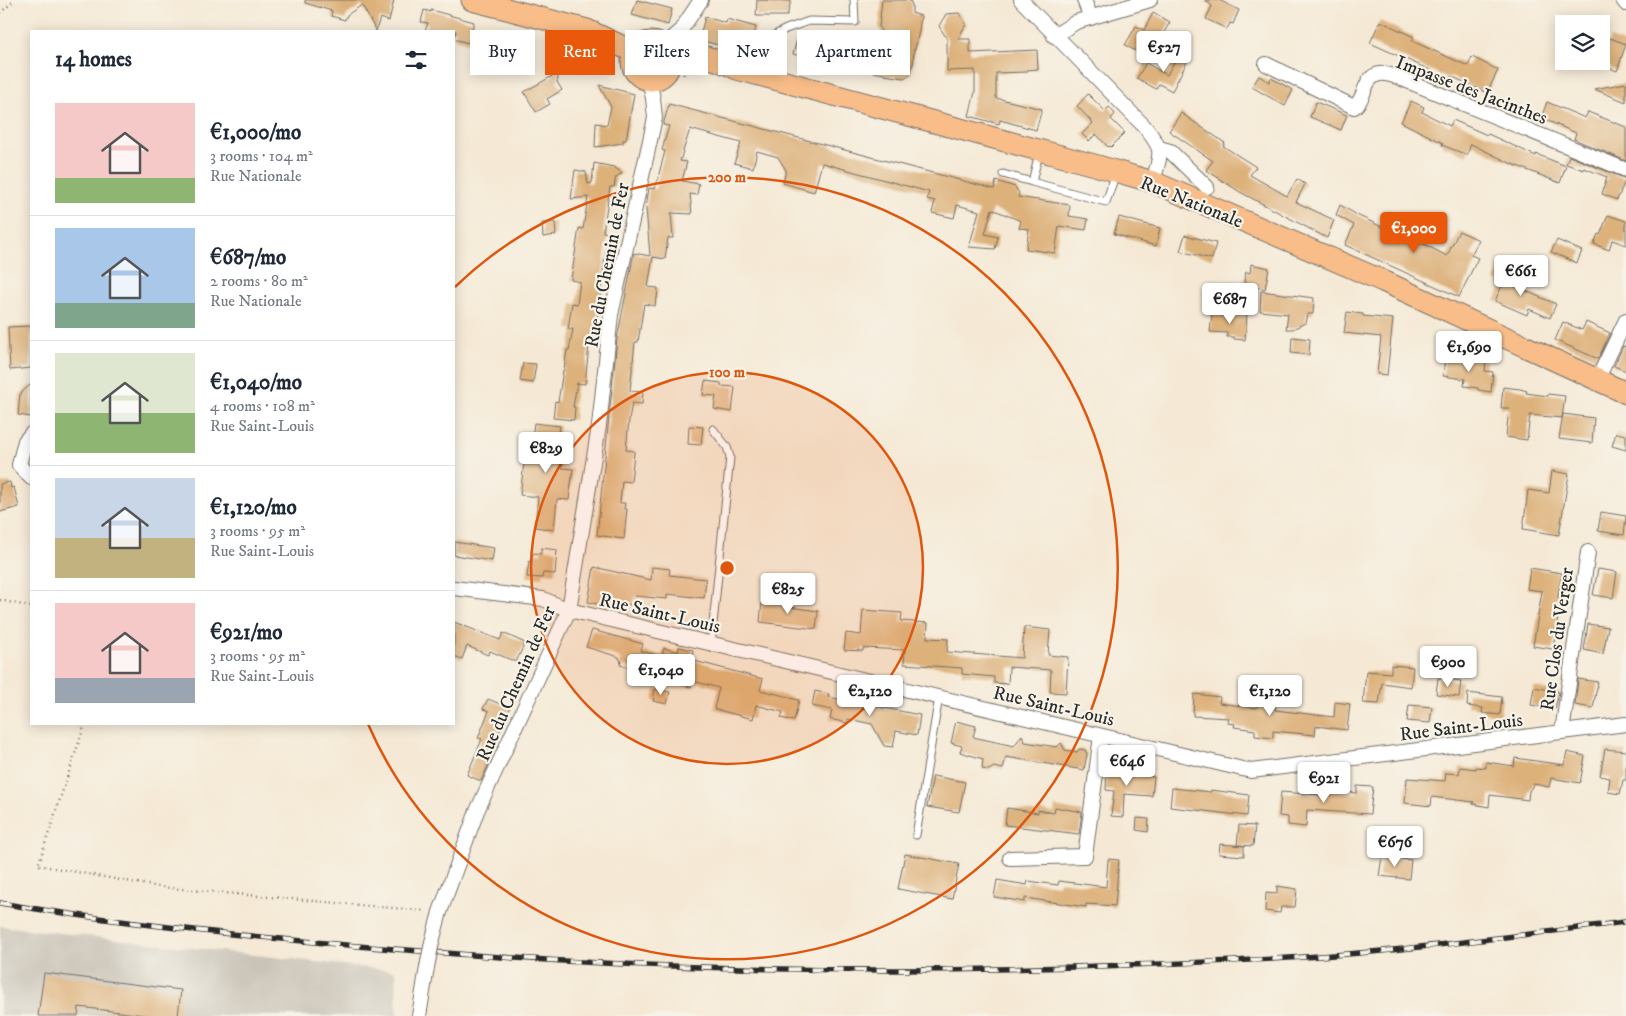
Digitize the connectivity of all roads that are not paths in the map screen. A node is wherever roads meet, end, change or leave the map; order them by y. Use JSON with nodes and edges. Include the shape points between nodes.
{"nodes":[{"id":1,"x":472,"y":0,"type":"edge"},
{"id":2,"x":701,"y":0,"type":"edge"},
{"id":3,"x":854,"y":0,"type":"edge"},
{"id":4,"x":1021,"y":0,"type":"edge"},
{"id":5,"x":1084,"y":0,"type":"edge"},
{"id":6,"x":1150,"y":0,"type":"edge"},
{"id":7,"x":1623,"y":0,"type":"edge"},
{"id":8,"x":1626,"y":4,"type":"edge"},
{"id":9,"x":1091,"y":18,"type":"junction"},
{"id":10,"x":682,"y":30,"type":"edge"},
{"id":11,"x":787,"y":30,"type":"edge"},
{"id":12,"x":1054,"y":36,"type":"junction"},
{"id":13,"x":625,"y":48,"type":"edge"},
{"id":14,"x":1266,"y":64,"type":"dead end"},
{"id":15,"x":638,"y":75,"type":"edge"},
{"id":16,"x":661,"y":75,"type":"edge"},
{"id":17,"x":761,"y":75,"type":"edge"},
{"id":18,"x":649,"y":80,"type":"junction"},
{"id":19,"x":1159,"y":148,"type":"junction"},
{"id":20,"x":1040,"y":150,"type":"junction"},
{"id":21,"x":1626,"y":170,"type":"edge"},
{"id":22,"x":1116,"y":171,"type":"junction"},
{"id":23,"x":1003,"y":174,"type":"dead end"},
{"id":24,"x":1032,"y":182,"type":"junction"},
{"id":25,"x":1153,"y":182,"type":"junction"},
{"id":26,"x":1207,"y":187,"type":"dead end"},
{"id":27,"x":1626,"y":320,"type":"edge"},
{"id":28,"x":1597,"y":380,"type":"junction"},
{"id":29,"x":1626,"y":393,"type":"edge"},
{"id":30,"x":712,"y":429,"type":"dead end"},
{"id":31,"x":30,"y":435,"type":"edge"},
{"id":32,"x":30,"y":477,"type":"edge"},
{"id":33,"x":1588,"y":552,"type":"dead end"},
{"id":34,"x":455,"y":588,"type":"edge"},
{"id":35,"x":569,"y":610,"type":"junction"},
{"id":36,"x":711,"y":644,"type":"junction"},
{"id":37,"x":939,"y":697,"type":"junction"},
{"id":38,"x":1626,"y":724,"type":"edge"},
{"id":39,"x":1562,"y":732,"type":"junction"},
{"id":40,"x":1101,"y":736,"type":"junction"},
{"id":41,"x":916,"y":835,"type":"dead end"},
{"id":42,"x":1010,"y":858,"type":"dead end"},
{"id":43,"x":419,"y":1016,"type":"edge"}],
"edges":[{"from":1,"to":13,"type":"main road","via":[[587,30]]},
{"from":2,"to":10,"type":"street"},
{"from":3,"to":11,"type":"lane","via":[[855,22],[809,21]]},
{"from":4,"to":12,"type":"street"},
{"from":5,"to":9,"type":"street"},
{"from":6,"to":9,"type":"street"},
{"from":7,"to":8,"type":"street"},
{"from":9,"to":12,"type":"street","via":[[1076,22]]},
{"from":12,"to":19,"type":"street","via":[[1144,126]]},
{"from":14,"to":21,"type":"street","name":"Impasse des Jacinthes","via":[[1354,107],[1374,76],[1381,74],[1400,78]]},
{"from":15,"to":18,"type":"main road"},
{"from":16,"to":18,"type":"main road"},
{"from":17,"to":20,"type":"main road","name":"Rue Nationale"},
{"from":18,"to":35,"type":"street","name":"Rue du Chemin de Fer","via":[[655,118],[611,315],[598,426]]},
{"from":19,"to":25,"type":"street"},
{"from":19,"to":26,"type":"street","via":[[1170,151]]},
{"from":20,"to":22,"type":"main road","name":"Rue Nationale"},
{"from":20,"to":24,"type":"lane"},
{"from":22,"to":24,"type":"lane","via":[[1106,202]]},
{"from":22,"to":25,"type":"main road","name":"Rue Nationale"},
{"from":23,"to":24,"type":"lane"},
{"from":25,"to":28,"type":"main road","name":"Rue Nationale","via":[[1383,281]]},
{"from":27,"to":28,"type":"street"},
{"from":28,"to":29,"type":"main road","name":"Rue Nationale"},
{"from":30,"to":36,"type":"lane","via":[[727,447],[730,457]]},
{"from":31,"to":32,"type":"street","via":[[25,440],[20,464]]},
{"from":33,"to":39,"type":"street","name":"Rue Clos du Verger"},
{"from":34,"to":35,"type":"street","name":"Rue Saint-Louis","via":[[543,599]]},
{"from":35,"to":36,"type":"street","name":"Rue Saint-Louis"},
{"from":35,"to":43,"type":"street","name":"Rue du Chemin de Fer","bridge":true,"via":[[477,811],[440,912]]},
{"from":36,"to":37,"type":"street","name":"Rue Saint-Louis"},
{"from":37,"to":40,"type":"street","name":"Rue Saint-Louis"},
{"from":37,"to":41,"type":"lane"},
{"from":38,"to":39,"type":"street","name":"Rue Saint-Louis"},
{"from":39,"to":40,"type":"street","name":"Rue Saint-Louis","via":[[1251,771]]},
{"from":40,"to":42,"type":"street","via":[[1085,856]]}]}
